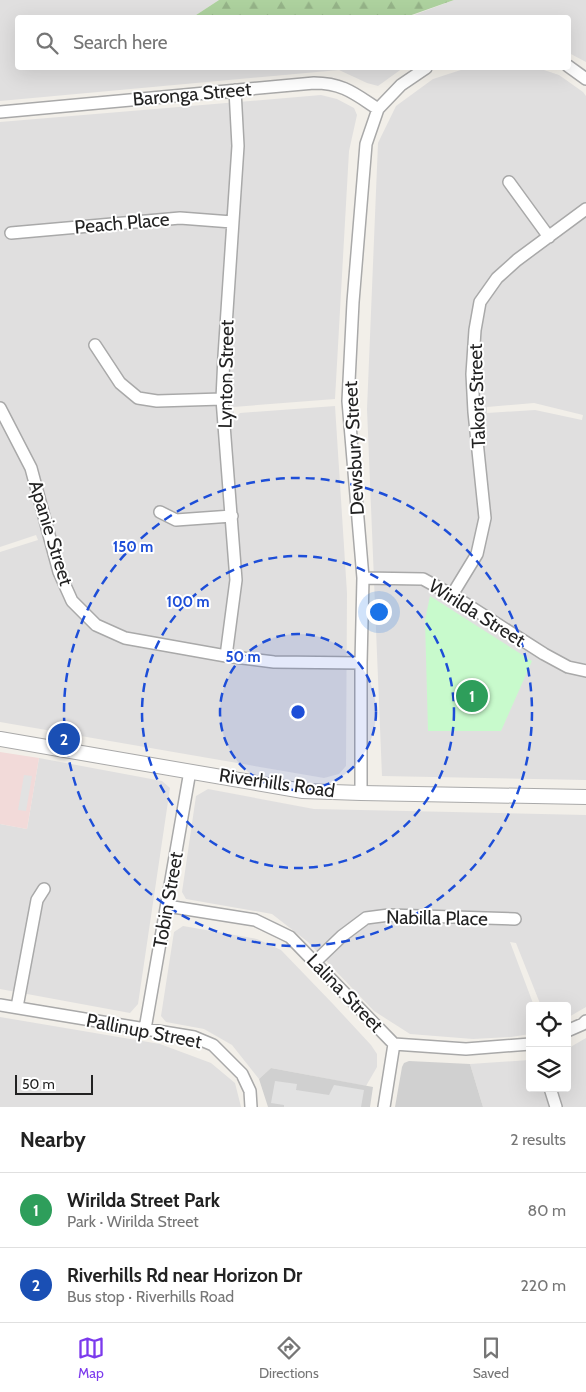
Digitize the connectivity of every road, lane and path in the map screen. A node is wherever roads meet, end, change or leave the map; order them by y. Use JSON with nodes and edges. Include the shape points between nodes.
{"nodes":[{"id":1,"x":571,"y":68,"type":"edge"},
{"id":2,"x":423,"y":70,"type":"edge"},
{"id":3,"x":586,"y":79,"type":"edge"},
{"id":4,"x":235,"y":90,"type":"junction"},
{"id":5,"x":378,"y":109,"type":"junction"},
{"id":6,"x":0,"y":112,"type":"edge"},
{"id":7,"x":509,"y":182,"type":"dead end"},
{"id":8,"x":586,"y":209,"type":"edge"},
{"id":9,"x":232,"y":222,"type":"junction"},
{"id":10,"x":11,"y":233,"type":"dead end"},
{"id":11,"x":549,"y":237,"type":"junction"},
{"id":12,"x":95,"y":345,"type":"dead end"},
{"id":13,"x":222,"y":399,"type":"junction"},
{"id":14,"x":0,"y":408,"type":"edge"},
{"id":15,"x":160,"y":512,"type":"dead end"},
{"id":16,"x":232,"y":516,"type":"junction"},
{"id":17,"x":362,"y":578,"type":"junction"},
{"id":18,"x":452,"y":594,"type":"junction"},
{"id":19,"x":226,"y":656,"type":"junction"},
{"id":20,"x":361,"y":663,"type":"junction"},
{"id":21,"x":586,"y":671,"type":"edge"},
{"id":22,"x":0,"y":739,"type":"edge"},
{"id":23,"x":190,"y":771,"type":"junction"},
{"id":24,"x":361,"y":793,"type":"junction"},
{"id":25,"x":586,"y":797,"type":"edge"},
{"id":26,"x":44,"y":889,"type":"dead end"},
{"id":27,"x":167,"y":906,"type":"junction"},
{"id":28,"x":515,"y":919,"type":"dead end"},
{"id":29,"x":315,"y":962,"type":"junction"},
{"id":30,"x":0,"y":1005,"type":"edge"},
{"id":31,"x":17,"y":1007,"type":"junction"},
{"id":32,"x":586,"y":1021,"type":"edge"},
{"id":33,"x":571,"y":1028,"type":"edge"},
{"id":34,"x":145,"y":1029,"type":"junction"},
{"id":35,"x":394,"y":1044,"type":"junction"},
{"id":36,"x":526,"y":1044,"type":"edge"},
{"id":37,"x":551,"y":1092,"type":"edge"},
{"id":38,"x":251,"y":1107,"type":"edge"},
{"id":39,"x":384,"y":1107,"type":"edge"},
{"id":40,"x":556,"y":1107,"type":"edge"}],
"edges":[{"from":1,"to":3,"type":"street"},
{"from":2,"to":5,"type":"street","name":"Dewsbury Street","via":[[401,85]]},
{"from":4,"to":5,"type":"street","name":"Baronga Street","via":[[329,83],[349,90]]},
{"from":4,"to":6,"type":"street","name":"Baronga Street"},
{"from":4,"to":9,"type":"street","name":"Lynton Street","via":[[238,146]]},
{"from":5,"to":17,"type":"street","name":"Dewsbury Street","via":[[366,144],[348,401]]},
{"from":7,"to":11,"type":"street"},
{"from":8,"to":11,"type":"street","name":"Takora Street"},
{"from":9,"to":10,"type":"street","name":"Peach Place","via":[[180,218]]},
{"from":9,"to":13,"type":"street","name":"Lynton Street"},
{"from":11,"to":18,"type":"street","name":"Takora Street","via":[[496,278],[480,302],[472,374],[485,518],[477,554]]},
{"from":12,"to":13,"type":"street","via":[[120,383],[138,398],[157,402]]},
{"from":13,"to":16,"type":"street","name":"Lynton Street"},
{"from":14,"to":19,"type":"street","name":"Apanie Street","via":[[31,468],[59,572],[72,601],[96,626],[125,638]]},
{"from":15,"to":16,"type":"street","via":[[176,520]]},
{"from":16,"to":19,"type":"street","name":"Lynton Street","via":[[236,580]]},
{"from":17,"to":18,"type":"street","name":"Wirilda Street","via":[[423,579]]},
{"from":17,"to":20,"type":"street","name":"Dewsbury Street"},
{"from":18,"to":21,"type":"street","name":"Wirilda Street","via":[[544,654]]},
{"from":19,"to":20,"type":"street","name":"Apanie Street","via":[[274,662]]},
{"from":20,"to":24,"type":"street","name":"Dewsbury Street"},
{"from":22,"to":23,"type":"street","name":"Riverhills Road"},
{"from":23,"to":24,"type":"street","name":"Riverhills Road","via":[[303,791]]},
{"from":23,"to":27,"type":"street","name":"Tobin Street"},
{"from":24,"to":25,"type":"street","name":"Riverhills Road"},
{"from":26,"to":31,"type":"street","via":[[37,900]]},
{"from":27,"to":29,"type":"street","name":"Lalina Street","via":[[255,920],[290,937]]},
{"from":27,"to":34,"type":"street","name":"Tobin Street"},
{"from":28,"to":29,"type":"street","name":"Nabilla Place","via":[[389,915],[366,918]]},
{"from":29,"to":35,"type":"street","name":"Lalina Street"},
{"from":30,"to":31,"type":"street","name":"Pallinup Street"},
{"from":31,"to":34,"type":"street","name":"Pallinup Street"},
{"from":32,"to":33,"type":"street"},
{"from":34,"to":38,"type":"street","name":"Pallinup Street","via":[[194,1037],[213,1045],[242,1074],[250,1091]]},
{"from":35,"to":36,"type":"street","name":"Lalina Street","via":[[466,1049]]},
{"from":35,"to":39,"type":"street"},
{"from":37,"to":40,"type":"street"}]}
